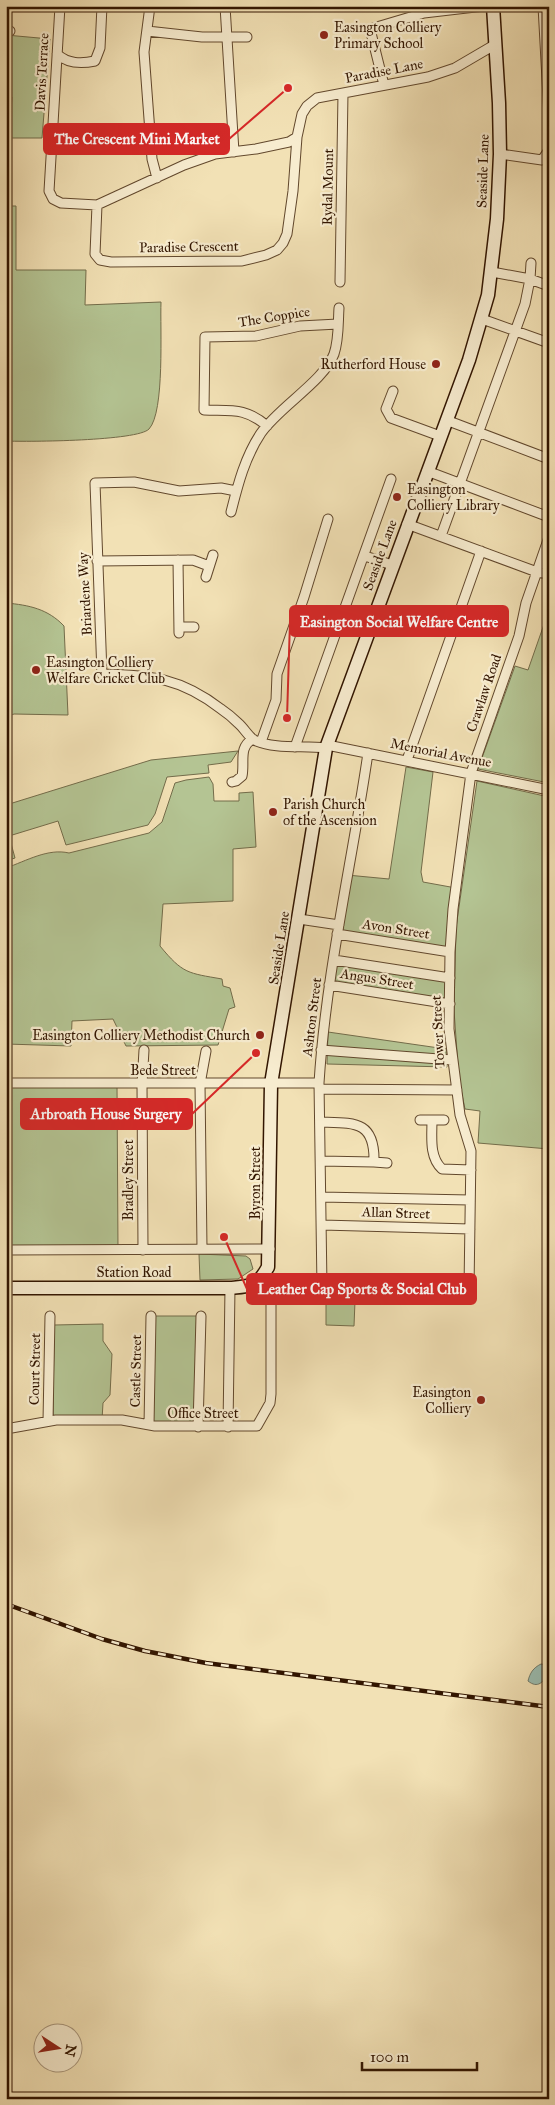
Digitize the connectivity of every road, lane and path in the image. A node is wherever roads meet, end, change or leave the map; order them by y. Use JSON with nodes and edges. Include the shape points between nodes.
{"nodes":[{"id":1,"x":60,"y":6,"type":"edge"},
{"id":2,"x":102,"y":6,"type":"edge"},
{"id":3,"x":150,"y":6,"type":"edge"},
{"id":4,"x":224,"y":6,"type":"edge"},
{"id":5,"x":484,"y":6,"type":"edge"},
{"id":6,"x":492,"y":6,"type":"edge"},
{"id":7,"x":543,"y":6,"type":"edge"},
{"id":8,"x":423,"y":10,"type":"edge"},
{"id":9,"x":147,"y":31,"type":"junction"},
{"id":10,"x":247,"y":37,"type":"dead end"},
{"id":11,"x":227,"y":38,"type":"junction"},
{"id":12,"x":496,"y":44,"type":"junction"},
{"id":13,"x":57,"y":54,"type":"junction"},
{"id":14,"x":384,"y":85,"type":"junction"},
{"id":15,"x":343,"y":93,"type":"junction"},
{"id":16,"x":549,"y":117,"type":"edge"},
{"id":17,"x":297,"y":137,"type":"junction"},
{"id":18,"x":549,"y":150,"type":"edge"},
{"id":19,"x":234,"y":152,"type":"junction"},
{"id":20,"x":500,"y":154,"type":"junction"},
{"id":21,"x":157,"y":178,"type":"junction"},
{"id":22,"x":96,"y":204,"type":"junction"},
{"id":23,"x":531,"y":263,"type":"dead end"},
{"id":24,"x":492,"y":272,"type":"junction"},
{"id":25,"x":530,"y":279,"type":"junction"},
{"id":26,"x":340,"y":282,"type":"dead end"},
{"id":27,"x":549,"y":286,"type":"edge"},
{"id":28,"x":339,"y":308,"type":"dead end"},
{"id":29,"x":482,"y":319,"type":"junction"},
{"id":30,"x":338,"y":324,"type":"junction"},
{"id":31,"x":516,"y":330,"type":"junction"},
{"id":32,"x":549,"y":343,"type":"edge"},
{"id":33,"x":392,"y":391,"type":"dead end"},
{"id":34,"x":446,"y":420,"type":"junction"},
{"id":35,"x":267,"y":426,"type":"junction"},
{"id":36,"x":479,"y":433,"type":"junction"},
{"id":37,"x":440,"y":436,"type":"junction"},
{"id":38,"x":549,"y":459,"type":"edge"},
{"id":39,"x":427,"y":471,"type":"junction"},
{"id":40,"x":392,"y":480,"type":"dead end"},
{"id":41,"x":461,"y":483,"type":"junction"},
{"id":42,"x":236,"y":491,"type":"junction"},
{"id":43,"x":231,"y":512,"type":"dead end"},
{"id":44,"x":549,"y":517,"type":"edge"},
{"id":45,"x":328,"y":519,"type":"dead end"},
{"id":46,"x":408,"y":524,"type":"junction"},
{"id":47,"x":441,"y":536,"type":"junction"},
{"id":48,"x":549,"y":537,"type":"edge"},
{"id":49,"x":481,"y":551,"type":"junction"},
{"id":50,"x":213,"y":555,"type":"dead end"},
{"id":51,"x":366,"y":556,"type":"junction"},
{"id":52,"x":178,"y":560,"type":"junction"},
{"id":53,"x":97,"y":561,"type":"junction"},
{"id":54,"x":392,"y":565,"type":"junction"},
{"id":55,"x":209,"y":566,"type":"junction"},
{"id":56,"x":537,"y":572,"type":"junction"},
{"id":57,"x":549,"y":574,"type":"edge"},
{"id":58,"x":206,"y":576,"type":"dead end"},
{"id":59,"x":194,"y":627,"type":"dead end"},
{"id":60,"x":257,"y":740,"type":"junction"},
{"id":61,"x":327,"y":746,"type":"junction"},
{"id":62,"x":295,"y":747,"type":"junction"},
{"id":63,"x":368,"y":753,"type":"junction"},
{"id":64,"x":407,"y":760,"type":"junction"},
{"id":65,"x":471,"y":773,"type":"junction"},
{"id":66,"x":232,"y":782,"type":"dead end"},
{"id":67,"x":549,"y":790,"type":"edge"},
{"id":68,"x":298,"y":918,"type":"junction"},
{"id":69,"x":338,"y":930,"type":"junction"},
{"id":70,"x":450,"y":952,"type":"junction"},
{"id":71,"x":334,"y":960,"type":"junction"},
{"id":72,"x":450,"y":978,"type":"junction"},
{"id":73,"x":330,"y":985,"type":"junction"},
{"id":74,"x":450,"y":1004,"type":"junction"},
{"id":75,"x":144,"y":1050,"type":"dead end"},
{"id":76,"x":206,"y":1050,"type":"dead end"},
{"id":77,"x":321,"y":1050,"type":"junction"},
{"id":78,"x":452,"y":1060,"type":"junction"},
{"id":79,"x":6,"y":1083,"type":"edge"},
{"id":80,"x":142,"y":1084,"type":"junction"},
{"id":81,"x":200,"y":1084,"type":"junction"},
{"id":82,"x":271,"y":1084,"type":"junction"},
{"id":83,"x":319,"y":1086,"type":"junction"},
{"id":84,"x":456,"y":1090,"type":"junction"},
{"id":85,"x":420,"y":1120,"type":"dead end"},
{"id":86,"x":432,"y":1120,"type":"junction"},
{"id":87,"x":444,"y":1120,"type":"dead end"},
{"id":88,"x":320,"y":1122,"type":"junction"},
{"id":89,"x":321,"y":1161,"type":"junction"},
{"id":90,"x":374,"y":1162,"type":"junction"},
{"id":91,"x":387,"y":1163,"type":"dead end"},
{"id":92,"x":471,"y":1170,"type":"junction"},
{"id":93,"x":321,"y":1197,"type":"junction"},
{"id":94,"x":470,"y":1200,"type":"junction"},
{"id":95,"x":322,"y":1225,"type":"junction"},
{"id":96,"x":470,"y":1229,"type":"junction"},
{"id":97,"x":270,"y":1249,"type":"junction"},
{"id":98,"x":6,"y":1250,"type":"edge"},
{"id":99,"x":143,"y":1250,"type":"junction"},
{"id":100,"x":202,"y":1250,"type":"junction"},
{"id":101,"x":266,"y":1284,"type":"junction"},
{"id":102,"x":322,"y":1287,"type":"junction"},
{"id":103,"x":6,"y":1288,"type":"edge"},
{"id":104,"x":230,"y":1288,"type":"junction"},
{"id":105,"x":50,"y":1316,"type":"dead end"},
{"id":106,"x":151,"y":1316,"type":"dead end"},
{"id":107,"x":201,"y":1316,"type":"dead end"},
{"id":108,"x":48,"y":1421,"type":"junction"},
{"id":109,"x":149,"y":1425,"type":"junction"},
{"id":110,"x":198,"y":1427,"type":"junction"},
{"id":111,"x":228,"y":1427,"type":"junction"},
{"id":112,"x":6,"y":1429,"type":"edge"}],
"edges":[{"from":1,"to":13,"type":"street","name":"Davis Terrace"},
{"from":2,"to":13,"type":"street","via":[[100,48],[95,61],[72,62]]},
{"from":3,"to":9,"type":"street"},
{"from":4,"to":11,"type":"street"},
{"from":5,"to":8,"type":"street"},
{"from":6,"to":12,"type":"main road","name":"Seaside Lane"},
{"from":7,"to":16,"type":"street"},
{"from":8,"to":14,"type":"street","via":[[370,29]]},
{"from":9,"to":11,"type":"street"},
{"from":9,"to":21,"type":"street","via":[[144,52],[152,159]]},
{"from":10,"to":11,"type":"street"},
{"from":11,"to":19,"type":"street"},
{"from":12,"to":14,"type":"street","name":"Paradise Lane","via":[[455,68]]},
{"from":12,"to":20,"type":"main road","name":"Seaside Lane"},
{"from":13,"to":22,"type":"street","name":"Davis Terrace","via":[[50,191],[53,199],[61,203]]},
{"from":14,"to":15,"type":"street","name":"Paradise Lane"},
{"from":15,"to":17,"type":"street","name":"Paradise Lane","via":[[317,98],[306,106]]},
{"from":15,"to":26,"type":"street","name":"Rydal Mount"},
{"from":17,"to":19,"type":"street","via":[[289,142]]},
{"from":17,"to":22,"type":"street","name":"Paradise Crescent","via":[[287,234],[277,250],[266,256],[242,261],[100,260],[95,254]]},
{"from":18,"to":20,"type":"street","via":[[542,160]]},
{"from":19,"to":21,"type":"street","via":[[216,154]]},
{"from":20,"to":24,"type":"main road","name":"Seaside Lane"},
{"from":21,"to":22,"type":"street"},
{"from":23,"to":25,"type":"street"},
{"from":24,"to":25,"type":"street"},
{"from":24,"to":29,"type":"main road","name":"Seaside Lane"},
{"from":25,"to":27,"type":"street"},
{"from":25,"to":31,"type":"street"},
{"from":28,"to":30,"type":"street"},
{"from":29,"to":31,"type":"street"},
{"from":29,"to":34,"type":"main road","name":"Seaside Lane"},
{"from":30,"to":35,"type":"street","via":[[331,362]]},
{"from":30,"to":35,"type":"street","name":"The Coppice","via":[[300,326],[256,336],[205,337],[204,410],[246,411]]},
{"from":31,"to":32,"type":"street"},
{"from":31,"to":36,"type":"street"},
{"from":33,"to":37,"type":"street","via":[[386,409],[391,418]]},
{"from":34,"to":36,"type":"street"},
{"from":34,"to":37,"type":"main road","name":"Seaside Lane"},
{"from":35,"to":42,"type":"street","via":[[249,453]]},
{"from":36,"to":38,"type":"street"},
{"from":36,"to":41,"type":"street"},
{"from":37,"to":39,"type":"main road","name":"Seaside Lane"},
{"from":39,"to":41,"type":"street"},
{"from":39,"to":46,"type":"main road","name":"Seaside Lane"},
{"from":40,"to":51,"type":"street"},
{"from":41,"to":44,"type":"street"},
{"from":41,"to":47,"type":"street"},
{"from":42,"to":43,"type":"street"},
{"from":42,"to":53,"type":"street","name":"Briardene Way","via":[[221,488],[179,491],[134,482],[95,484]]},
{"from":45,"to":60,"type":"street","via":[[277,674],[276,700]]},
{"from":46,"to":47,"type":"street"},
{"from":46,"to":54,"type":"main road","name":"Seaside Lane"},
{"from":47,"to":49,"type":"street"},
{"from":48,"to":56,"type":"street","name":"Crawlaw Road"},
{"from":49,"to":56,"type":"street"},
{"from":49,"to":64,"type":"street"},
{"from":50,"to":55,"type":"street"},
{"from":51,"to":54,"type":"street"},
{"from":51,"to":62,"type":"street"},
{"from":52,"to":53,"type":"street"},
{"from":52,"to":55,"type":"street","via":[[193,560]]},
{"from":52,"to":59,"type":"street","via":[[179,630]]},
{"from":53,"to":60,"type":"street","name":"Briardene Way","via":[[102,674],[152,676],[195,691]]},
{"from":54,"to":61,"type":"main road","name":"Seaside Lane"},
{"from":55,"to":58,"type":"street"},
{"from":56,"to":57,"type":"street"},
{"from":56,"to":65,"type":"street","name":"Crawlaw Road","via":[[519,636]]},
{"from":60,"to":62,"type":"street","name":"Memorial Avenue"},
{"from":60,"to":66,"type":"street","via":[[246,742],[242,776]]},
{"from":61,"to":62,"type":"street","name":"Memorial Avenue"},
{"from":61,"to":63,"type":"street","name":"Memorial Avenue"},
{"from":61,"to":68,"type":"main road","name":"Seaside Lane"},
{"from":63,"to":64,"type":"street","name":"Memorial Avenue"},
{"from":63,"to":69,"type":"street","name":"Ashton Street"},
{"from":64,"to":65,"type":"street","name":"Memorial Avenue"},
{"from":65,"to":67,"type":"street","name":"Memorial Avenue"},
{"from":65,"to":70,"type":"street","name":"Tower Street"},
{"from":68,"to":69,"type":"street","name":"Avon Street"},
{"from":68,"to":82,"type":"main road","name":"Seaside Lane"},
{"from":69,"to":70,"type":"street","name":"Avon Street"},
{"from":69,"to":71,"type":"street","name":"Ashton Street"},
{"from":70,"to":72,"type":"street","name":"Tower Street"},
{"from":71,"to":72,"type":"street"},
{"from":71,"to":73,"type":"street","name":"Ashton Street"},
{"from":72,"to":74,"type":"street","name":"Tower Street"},
{"from":73,"to":74,"type":"street","name":"Angus Street"},
{"from":73,"to":77,"type":"street","name":"Ashton Street"},
{"from":74,"to":78,"type":"street","name":"Tower Street"},
{"from":75,"to":80,"type":"street","name":"Bradley Street"},
{"from":76,"to":81,"type":"street"},
{"from":77,"to":78,"type":"street"},
{"from":77,"to":83,"type":"street","name":"Ashton Street"},
{"from":78,"to":84,"type":"street","name":"Tower Street"},
{"from":79,"to":80,"type":"street","name":"Bede Street"},
{"from":80,"to":81,"type":"street","name":"Bede Street"},
{"from":80,"to":99,"type":"street","name":"Bradley Street"},
{"from":81,"to":82,"type":"street","name":"Bede Street"},
{"from":81,"to":100,"type":"street"},
{"from":82,"to":83,"type":"street","name":"Bede Street"},
{"from":82,"to":97,"type":"main road","name":"Byron Street"},
{"from":83,"to":84,"type":"street","name":"Bede Street"},
{"from":83,"to":88,"type":"street","name":"Ashton Street"},
{"from":84,"to":92,"type":"street","name":"Tower Street","via":[[471,1151]]},
{"from":85,"to":86,"type":"street"},
{"from":86,"to":87,"type":"street"},
{"from":86,"to":92,"type":"street","via":[[431,1143],[436,1164],[442,1170]]},
{"from":88,"to":89,"type":"street","name":"Ashton Street"},
{"from":88,"to":90,"type":"street","via":[[360,1125],[373,1142]]},
{"from":89,"to":90,"type":"street"},
{"from":89,"to":93,"type":"street","name":"Ashton Street"},
{"from":90,"to":91,"type":"street"},
{"from":92,"to":94,"type":"street","name":"Tower Street"},
{"from":93,"to":94,"type":"street"},
{"from":93,"to":95,"type":"street","name":"Ashton Street"},
{"from":94,"to":96,"type":"street","name":"Tower Street"},
{"from":95,"to":96,"type":"street","name":"Allan Street"},
{"from":95,"to":102,"type":"street","name":"Ashton Street"},
{"from":96,"to":102,"type":"street","name":"Tower Street","via":[[469,1289]]},
{"from":97,"to":100,"type":"street"},
{"from":97,"to":101,"type":"main road","name":"Byron Street"},
{"from":98,"to":99,"type":"street"},
{"from":99,"to":100,"type":"street"},
{"from":101,"to":102,"type":"street"},
{"from":101,"to":104,"type":"main road","name":"Station Road"},
{"from":101,"to":111,"type":"street","name":"Office Street","via":[[270,1402],[257,1426]]},
{"from":103,"to":104,"type":"main road","name":"Station Road"},
{"from":104,"to":111,"type":"street"},
{"from":105,"to":108,"type":"street","name":"Court Street"},
{"from":106,"to":109,"type":"street","name":"Castle Street"},
{"from":107,"to":110,"type":"street"},
{"from":108,"to":109,"type":"street","name":"Office Street","via":[[122,1420]]},
{"from":108,"to":112,"type":"street","name":"Office Street"},
{"from":109,"to":110,"type":"street","name":"Office Street"},
{"from":110,"to":111,"type":"street","name":"Office Street"}]}
